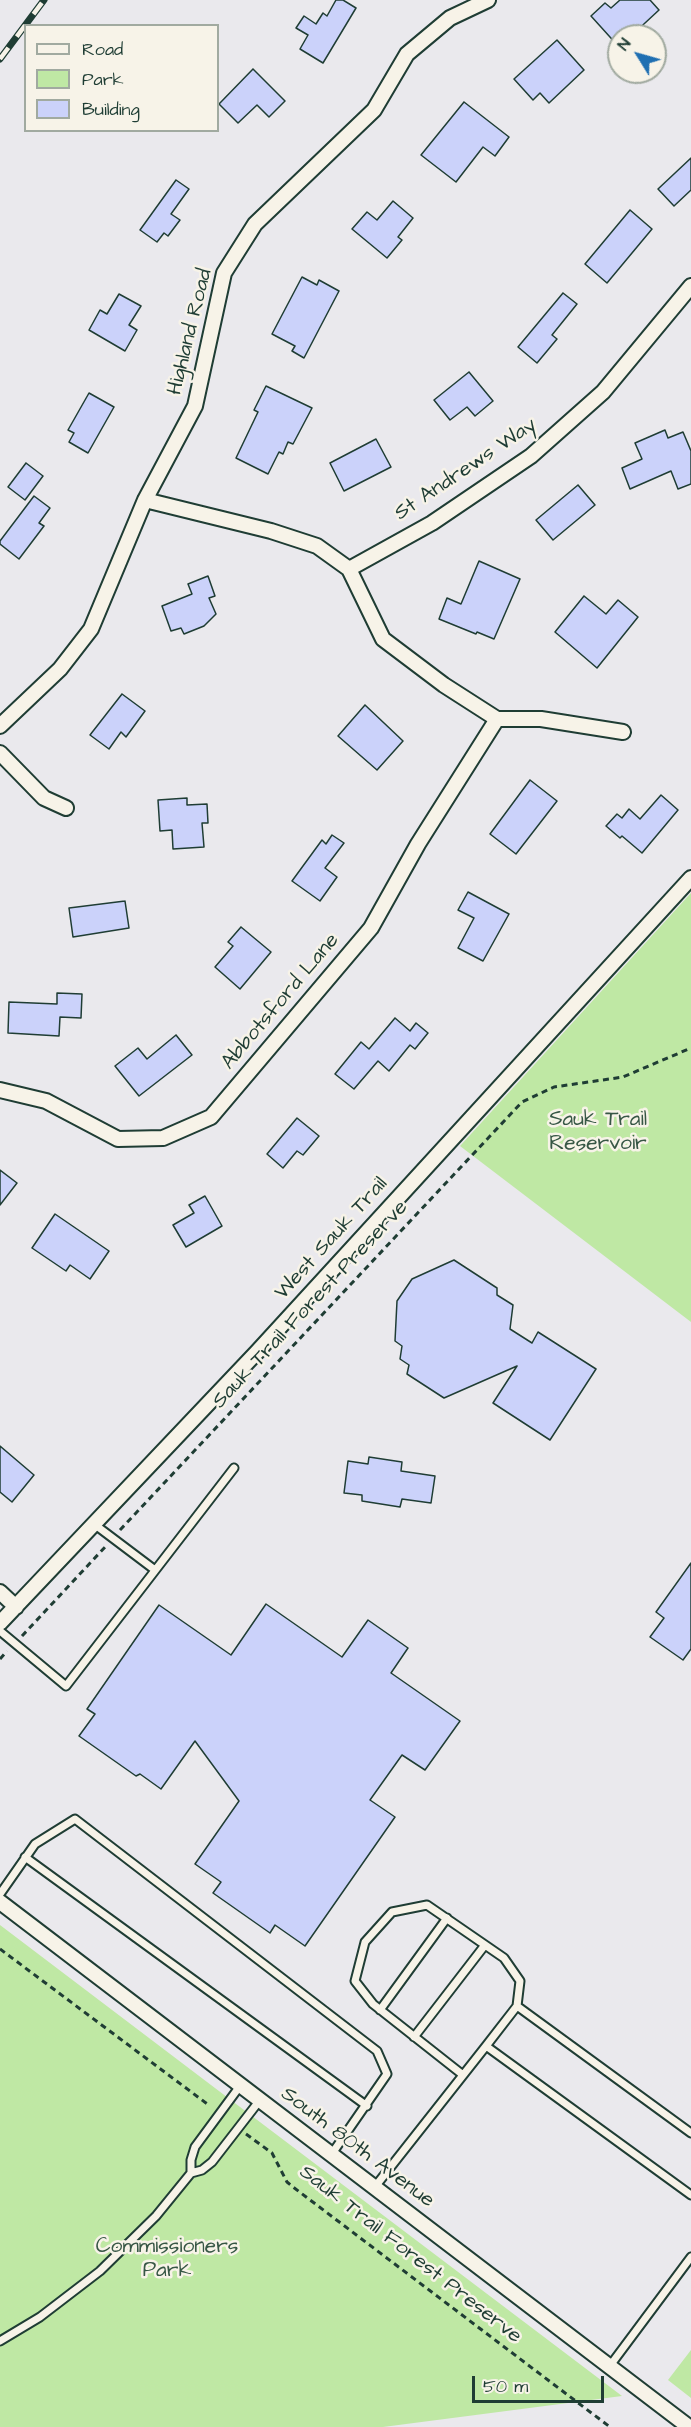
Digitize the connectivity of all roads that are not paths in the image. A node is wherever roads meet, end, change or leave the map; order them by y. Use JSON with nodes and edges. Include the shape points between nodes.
{"nodes":[{"id":1,"x":488,"y":0,"type":"edge"},
{"id":2,"x":691,"y":286,"type":"edge"},
{"id":3,"x":145,"y":500,"type":"junction"},
{"id":4,"x":349,"y":569,"type":"junction"},
{"id":5,"x":497,"y":719,"type":"junction"},
{"id":6,"x":0,"y":726,"type":"edge"},
{"id":7,"x":623,"y":732,"type":"dead end"},
{"id":8,"x":0,"y":753,"type":"edge"},
{"id":9,"x":66,"y":808,"type":"dead end"},
{"id":10,"x":691,"y":878,"type":"edge"},
{"id":11,"x":0,"y":1090,"type":"edge"},
{"id":12,"x":234,"y":1468,"type":"dead end"},
{"id":13,"x":94,"y":1524,"type":"junction"},
{"id":14,"x":155,"y":1570,"type":"junction"},
{"id":15,"x":0,"y":1592,"type":"edge"},
{"id":16,"x":16,"y":1606,"type":"junction"},
{"id":17,"x":0,"y":1623,"type":"edge"},
{"id":18,"x":0,"y":1632,"type":"edge"},
{"id":19,"x":25,"y":1857,"type":"junction"},
{"id":20,"x":0,"y":1894,"type":"edge"},
{"id":21,"x":0,"y":1902,"type":"edge"},
{"id":22,"x":447,"y":1918,"type":"junction"},
{"id":23,"x":485,"y":1945,"type":"junction"},
{"id":24,"x":517,"y":2007,"type":"junction"},
{"id":25,"x":380,"y":2010,"type":"junction"},
{"id":26,"x":414,"y":2037,"type":"junction"},
{"id":27,"x":486,"y":2046,"type":"junction"},
{"id":28,"x":463,"y":2075,"type":"junction"},
{"id":29,"x":240,"y":2086,"type":"junction"},
{"id":30,"x":260,"y":2100,"type":"junction"},
{"id":31,"x":367,"y":2106,"type":"junction"},
{"id":32,"x":691,"y":2133,"type":"edge"},
{"id":33,"x":331,"y":2155,"type":"junction"},
{"id":34,"x":190,"y":2173,"type":"junction"},
{"id":35,"x":374,"y":2188,"type":"junction"},
{"id":36,"x":691,"y":2195,"type":"edge"},
{"id":37,"x":691,"y":2257,"type":"edge"},
{"id":38,"x":0,"y":2341,"type":"edge"},
{"id":39,"x":609,"y":2367,"type":"junction"},
{"id":40,"x":689,"y":2427,"type":"edge"}],
"edges":[{"from":1,"to":3,"type":"street","name":"Highland Road","via":[[450,18],[407,54],[374,110],[255,224],[224,273],[195,406]]},
{"from":2,"to":4,"type":"street","name":"St Andrews Way","via":[[603,392],[531,456],[432,523]]},
{"from":3,"to":4,"type":"street","via":[[317,546]]},
{"from":3,"to":6,"type":"street","name":"Highland Road","via":[[91,630],[60,669]]},
{"from":4,"to":5,"type":"street","via":[[383,639]]},
{"from":5,"to":7,"type":"street","via":[[541,719]]},
{"from":5,"to":11,"type":"street","name":"Abbotsford Lane","via":[[418,844],[371,928],[211,1117],[163,1138],[118,1139],[46,1101]]},
{"from":8,"to":9,"type":"street","via":[[44,798]]},
{"from":10,"to":13,"type":"street","name":"West Sauk Trail"},
{"from":12,"to":14,"type":"lane"},
{"from":13,"to":14,"type":"lane"},
{"from":13,"to":16,"type":"street","name":"West Sauk Trail"},
{"from":14,"to":18,"type":"lane","via":[[66,1686]]},
{"from":15,"to":16,"type":"street"},
{"from":16,"to":17,"type":"street","name":"West Sauk Trail"},
{"from":19,"to":20,"type":"lane"},
{"from":19,"to":31,"type":"lane"},
{"from":19,"to":31,"type":"lane","via":[[35,1844],[75,1819],[377,2051],[387,2074]]},
{"from":21,"to":29,"type":"street","name":"South 80th Avenue"},
{"from":22,"to":23,"type":"lane"},
{"from":22,"to":25,"type":"lane"},
{"from":22,"to":25,"type":"lane","via":[[428,1905],[392,1912],[364,1942],[355,1981]]},
{"from":23,"to":24,"type":"lane","via":[[504,1958],[520,1981]]},
{"from":23,"to":26,"type":"lane"},
{"from":24,"to":27,"type":"lane"},
{"from":24,"to":32,"type":"lane"},
{"from":25,"to":26,"type":"lane"},
{"from":26,"to":28,"type":"lane"},
{"from":27,"to":28,"type":"lane"},
{"from":27,"to":36,"type":"lane"},
{"from":28,"to":35,"type":"lane"},
{"from":29,"to":30,"type":"street","name":"South 80th Avenue"},
{"from":29,"to":34,"type":"lane","via":[[195,2147]]},
{"from":30,"to":33,"type":"street","name":"South 80th Avenue"},
{"from":30,"to":34,"type":"lane","via":[[212,2162]]},
{"from":31,"to":33,"type":"lane"},
{"from":33,"to":35,"type":"street","name":"South 80th Avenue"},
{"from":34,"to":38,"type":"lane","via":[[156,2216],[100,2271],[40,2317]]},
{"from":35,"to":39,"type":"street","name":"South 80th Avenue"},
{"from":37,"to":39,"type":"lane"},
{"from":39,"to":40,"type":"street","name":"South 80th Avenue"}]}
